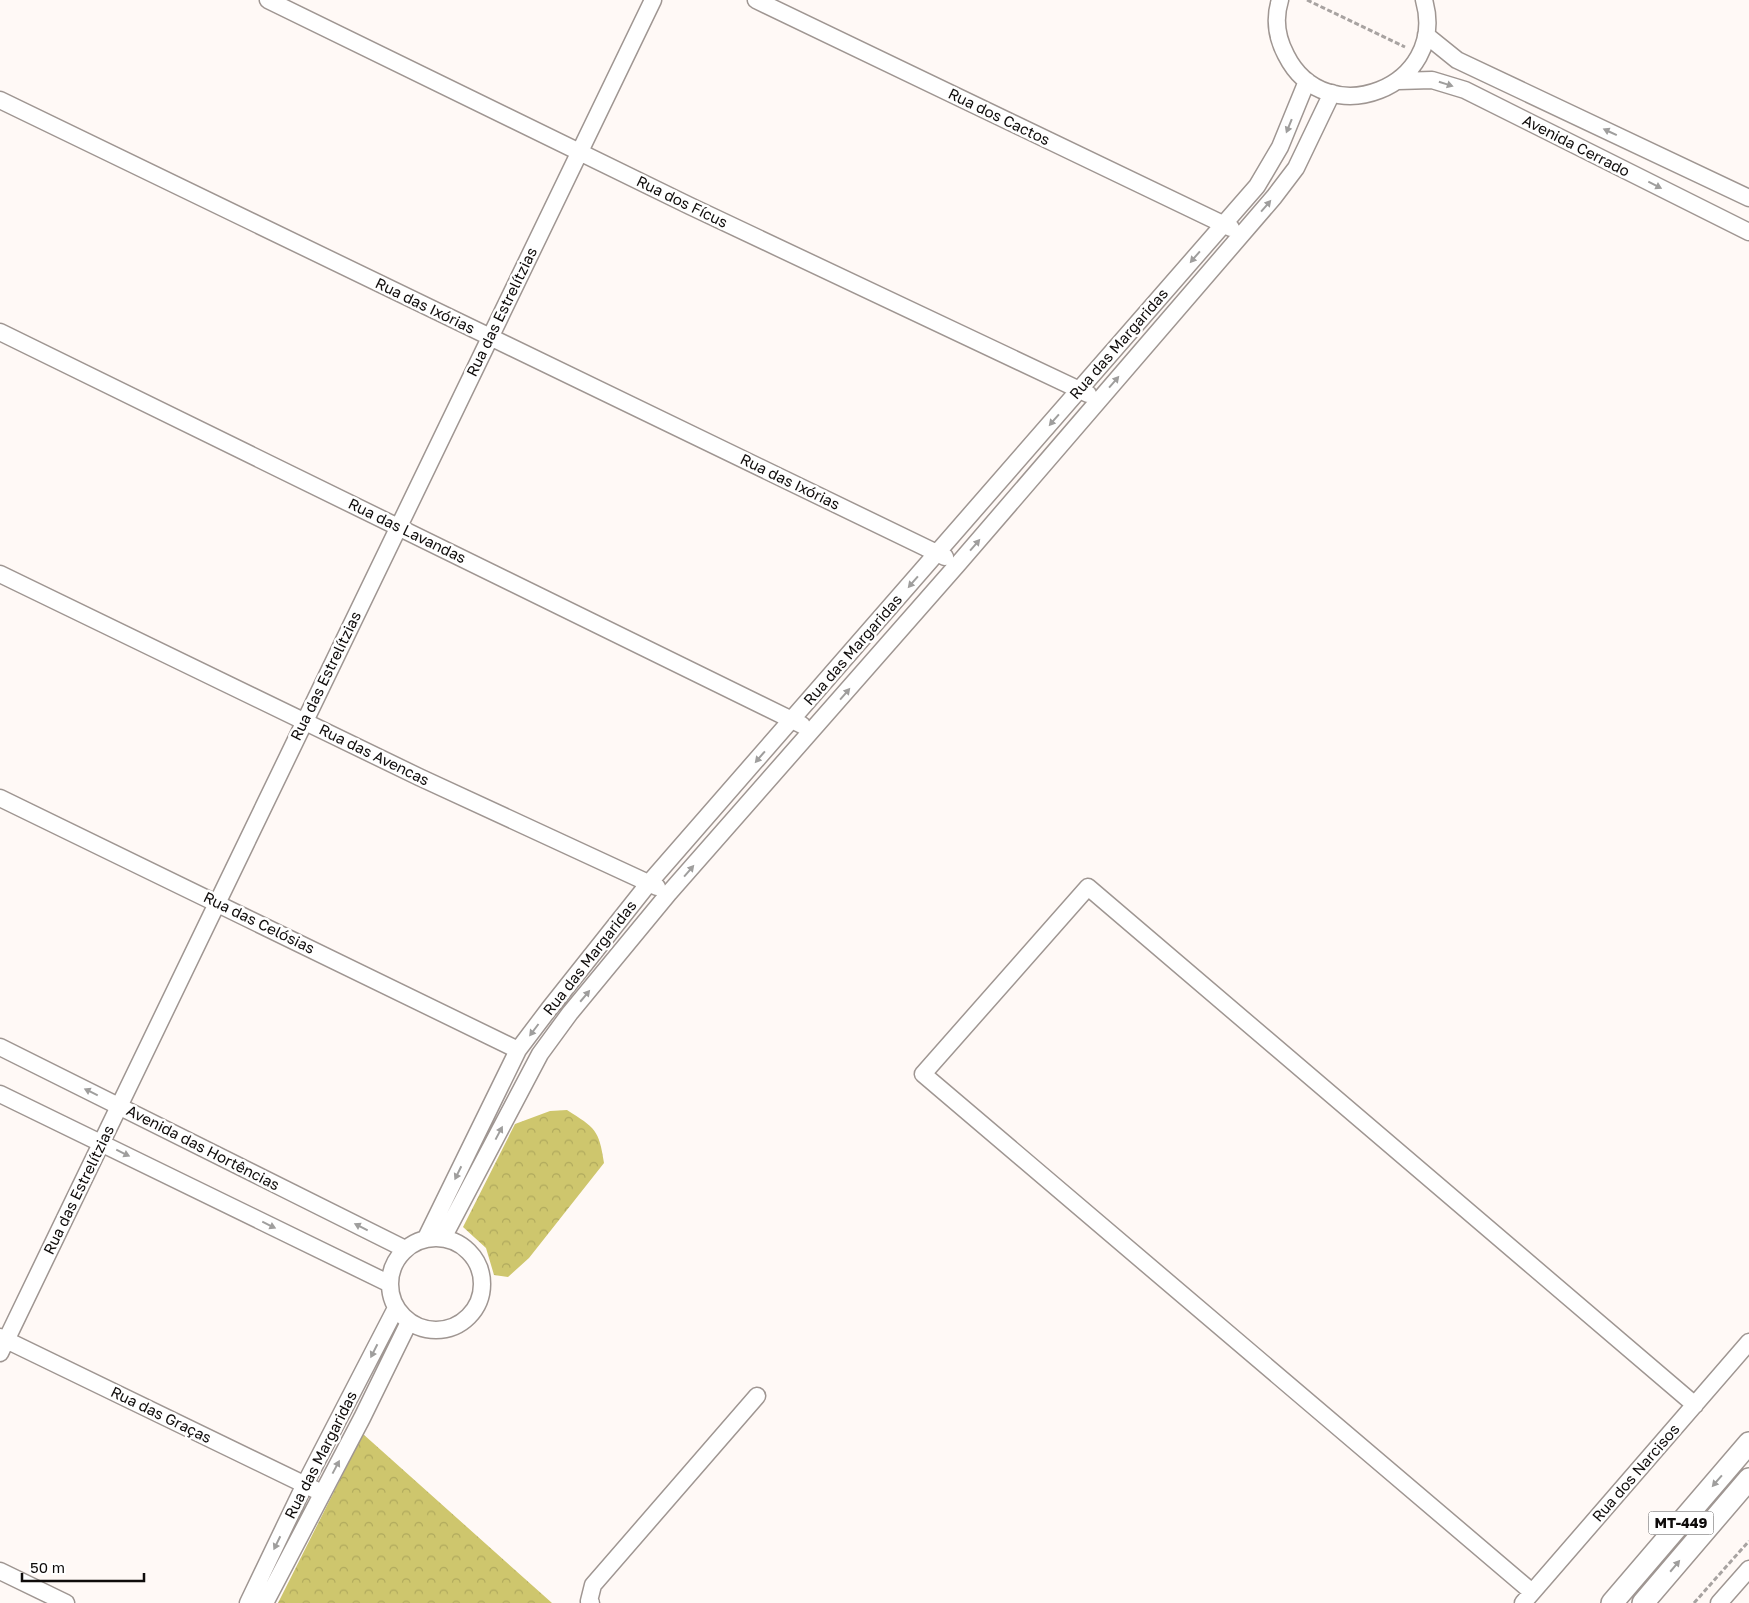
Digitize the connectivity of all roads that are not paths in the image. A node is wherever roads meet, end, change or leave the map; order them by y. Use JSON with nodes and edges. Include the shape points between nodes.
{"nodes":[{"id":1,"x":268,"y":0,"type":"edge"},
{"id":2,"x":653,"y":0,"type":"edge"},
{"id":3,"x":756,"y":0,"type":"edge"},
{"id":4,"x":1424,"y":0,"type":"edge"},
{"id":5,"x":1274,"y":2,"type":"edge"},
{"id":6,"x":1426,"y":35,"type":"junction"},
{"id":7,"x":1307,"y":81,"type":"junction"},
{"id":8,"x":1398,"y":81,"type":"junction"},
{"id":9,"x":1332,"y":93,"type":"junction"},
{"id":10,"x":0,"y":100,"type":"edge"},
{"id":11,"x":579,"y":152,"type":"junction"},
{"id":12,"x":1749,"y":198,"type":"edge"},
{"id":13,"x":1224,"y":224,"type":"junction"},
{"id":14,"x":1749,"y":232,"type":"edge"},
{"id":15,"x":1242,"y":234,"type":"junction"},
{"id":16,"x":0,"y":332,"type":"edge"},
{"id":17,"x":490,"y":337,"type":"junction"},
{"id":18,"x":1080,"y":390,"type":"junction"},
{"id":19,"x":1099,"y":400,"type":"junction"},
{"id":20,"x":399,"y":526,"type":"junction"},
{"id":21,"x":937,"y":553,"type":"junction"},
{"id":22,"x":958,"y":564,"type":"junction"},
{"id":23,"x":0,"y":574,"type":"edge"},
{"id":24,"x":792,"y":720,"type":"junction"},
{"id":25,"x":304,"y":722,"type":"junction"},
{"id":26,"x":813,"y":731,"type":"junction"},
{"id":27,"x":0,"y":798,"type":"edge"},
{"id":28,"x":649,"y":883,"type":"junction"},
{"id":29,"x":669,"y":894,"type":"junction"},
{"id":30,"x":217,"y":902,"type":"junction"},
{"id":31,"x":0,"y":1048,"type":"edge"},
{"id":32,"x":518,"y":1050,"type":"junction"},
{"id":33,"x":0,"y":1094,"type":"edge"},
{"id":34,"x":119,"y":1106,"type":"junction"},
{"id":35,"x":101,"y":1143,"type":"junction"},
{"id":36,"x":426,"y":1238,"type":"junction"},
{"id":37,"x":443,"y":1238,"type":"junction"},
{"id":38,"x":405,"y":1249,"type":"junction"},
{"id":39,"x":390,"y":1284,"type":"junction"},
{"id":40,"x":396,"y":1308,"type":"junction"},
{"id":41,"x":409,"y":1322,"type":"junction"},
{"id":42,"x":1749,"y":1342,"type":"edge"},
{"id":43,"x":2,"y":1343,"type":"edge"},
{"id":44,"x":757,"y":1396,"type":"dead end"},
{"id":45,"x":1695,"y":1405,"type":"junction"},
{"id":46,"x":1749,"y":1444,"type":"edge"},
{"id":47,"x":1749,"y":1479,"type":"edge"},
{"id":48,"x":305,"y":1484,"type":"junction"},
{"id":49,"x":322,"y":1493,"type":"junction"},
{"id":50,"x":1749,"y":1569,"type":"edge"},
{"id":51,"x":0,"y":1571,"type":"edge"},
{"id":52,"x":1528,"y":1597,"type":"edge"},
{"id":53,"x":66,"y":1603,"type":"edge"},
{"id":54,"x":248,"y":1603,"type":"edge"},
{"id":55,"x":265,"y":1603,"type":"edge"},
{"id":56,"x":590,"y":1603,"type":"edge"},
{"id":57,"x":1612,"y":1603,"type":"edge"},
{"id":58,"x":1643,"y":1603,"type":"edge"},
{"id":59,"x":1719,"y":1603,"type":"edge"}],
"edges":[{"from":1,"to":11,"type":"street","name":"Rua dos Fícus"},
{"from":2,"to":11,"type":"street","name":"Rua das Estrelítzias"},
{"from":3,"to":13,"type":"street","name":"Rua dos Cactos"},
{"from":4,"to":6,"type":"street","via":[[1428,21]]},
{"from":5,"to":7,"type":"street","via":[[1282,48],[1296,71]]},
{"from":6,"to":8,"type":"street","via":[[1416,61]]},
{"from":12,"to":6,"type":"street","name":"Avenida Cerrado","one_way":true,"via":[[1458,60]]},
{"from":7,"to":9,"type":"street"},
{"from":7,"to":13,"type":"street","name":"Rua das Margaridas","one_way":true,"via":[[1280,147],[1257,186]]},
{"from":8,"to":9,"type":"street","via":[[1373,94],[1346,96]]},
{"from":8,"to":14,"type":"street","name":"Avenida Cerrado","one_way":true,"via":[[1432,80],[1465,90]]},
{"from":15,"to":9,"type":"street","name":"Rua das Margaridas","one_way":true,"via":[[1296,168]]},
{"from":10,"to":17,"type":"street","name":"Rua das Ixórias"},
{"from":11,"to":17,"type":"street","name":"Rua das Estrelítzias"},
{"from":11,"to":18,"type":"street","name":"Rua dos Fícus"},
{"from":13,"to":15,"type":"street","name":"Rua dos Cactos"},
{"from":13,"to":18,"type":"street","name":"Rua das Margaridas","one_way":true},
{"from":19,"to":15,"type":"street","name":"Rua das Margaridas","one_way":true},
{"from":16,"to":20,"type":"street","name":"Rua das Lavandas"},
{"from":17,"to":20,"type":"street","name":"Rua das Estrelítzias"},
{"from":17,"to":21,"type":"street","name":"Rua das Ixórias"},
{"from":18,"to":19,"type":"street","name":"Rua dos Fícus"},
{"from":18,"to":21,"type":"street","name":"Rua das Margaridas","one_way":true},
{"from":22,"to":19,"type":"street","name":"Rua das Margaridas","one_way":true},
{"from":20,"to":24,"type":"street","name":"Rua das Lavandas"},
{"from":20,"to":25,"type":"street","name":"Rua das Estrelítzias"},
{"from":21,"to":22,"type":"street","name":"Rua das Ixórias"},
{"from":21,"to":24,"type":"street","name":"Rua das Margaridas","one_way":true},
{"from":26,"to":22,"type":"street","name":"Rua das Margaridas","one_way":true},
{"from":23,"to":25,"type":"street","name":"Rua das Avencas"},
{"from":24,"to":26,"type":"street","name":"Rua das Lavandas"},
{"from":24,"to":28,"type":"street","name":"Rua das Margaridas","one_way":true},
{"from":25,"to":28,"type":"street","name":"Rua das Avencas"},
{"from":25,"to":30,"type":"street","name":"Rua das Estrelítzias"},
{"from":29,"to":26,"type":"street","name":"Rua das Margaridas","one_way":true},
{"from":27,"to":30,"type":"street","name":"Rua das Celósias"},
{"from":28,"to":29,"type":"street","name":"Rua das Avencas"},
{"from":28,"to":32,"type":"street","name":"Rua das Margaridas","one_way":true},
{"from":37,"to":29,"type":"street","name":"Rua das Margaridas","one_way":true,"via":[[540,1054]]},
{"from":30,"to":32,"type":"street","name":"Rua das Celósias"},
{"from":30,"to":34,"type":"street","name":"Rua das Estrelítzias"},
{"from":34,"to":31,"type":"street","name":"Avenida das Hortências","one_way":true},
{"from":32,"to":36,"type":"street","name":"Rua das Margaridas","one_way":true},
{"from":33,"to":35,"type":"street"},
{"from":34,"to":35,"type":"street","name":"Rua das Estrelítzias"},
{"from":38,"to":34,"type":"street","name":"Avenida das Hortências","one_way":true},
{"from":35,"to":39,"type":"street","one_way":true},
{"from":35,"to":43,"type":"street","name":"Rua das Estrelítzias"},
{"from":36,"to":37,"type":"street"},
{"from":36,"to":38,"type":"street"},
{"from":37,"to":41,"type":"street","via":[[468,1250],[477,1261],[482,1274],[480,1302],[462,1323],[449,1329],[435,1331]]},
{"from":38,"to":39,"type":"street","via":[[394,1265]]},
{"from":39,"to":40,"type":"street"},
{"from":40,"to":41,"type":"street"},
{"from":40,"to":48,"type":"street","name":"Rua das Margaridas","one_way":true},
{"from":49,"to":41,"type":"street","name":"Rua das Margaridas","one_way":true},
{"from":42,"to":45,"type":"street","name":"Rua dos Narcisos"},
{"from":43,"to":48,"type":"street","name":"Rua das Graças"},
{"from":44,"to":56,"type":"street","via":[[593,1585]]},
{"from":45,"to":52,"type":"street","name":"Rua dos Narcisos"},
{"from":45,"to":52,"type":"street","via":[[1088,887],[923,1074]]},
{"from":46,"to":57,"type":"main road","number":"MT-449","one_way":true},
{"from":58,"to":47,"type":"main road","number":"MT-449","one_way":true},
{"from":48,"to":49,"type":"street","name":"Rua das Graças"},
{"from":48,"to":54,"type":"street","name":"Rua das Margaridas","one_way":true},
{"from":49,"to":55,"type":"street","name":"Rua das Margaridas"},
{"from":50,"to":59,"type":"street"},
{"from":51,"to":53,"type":"street"}]}
